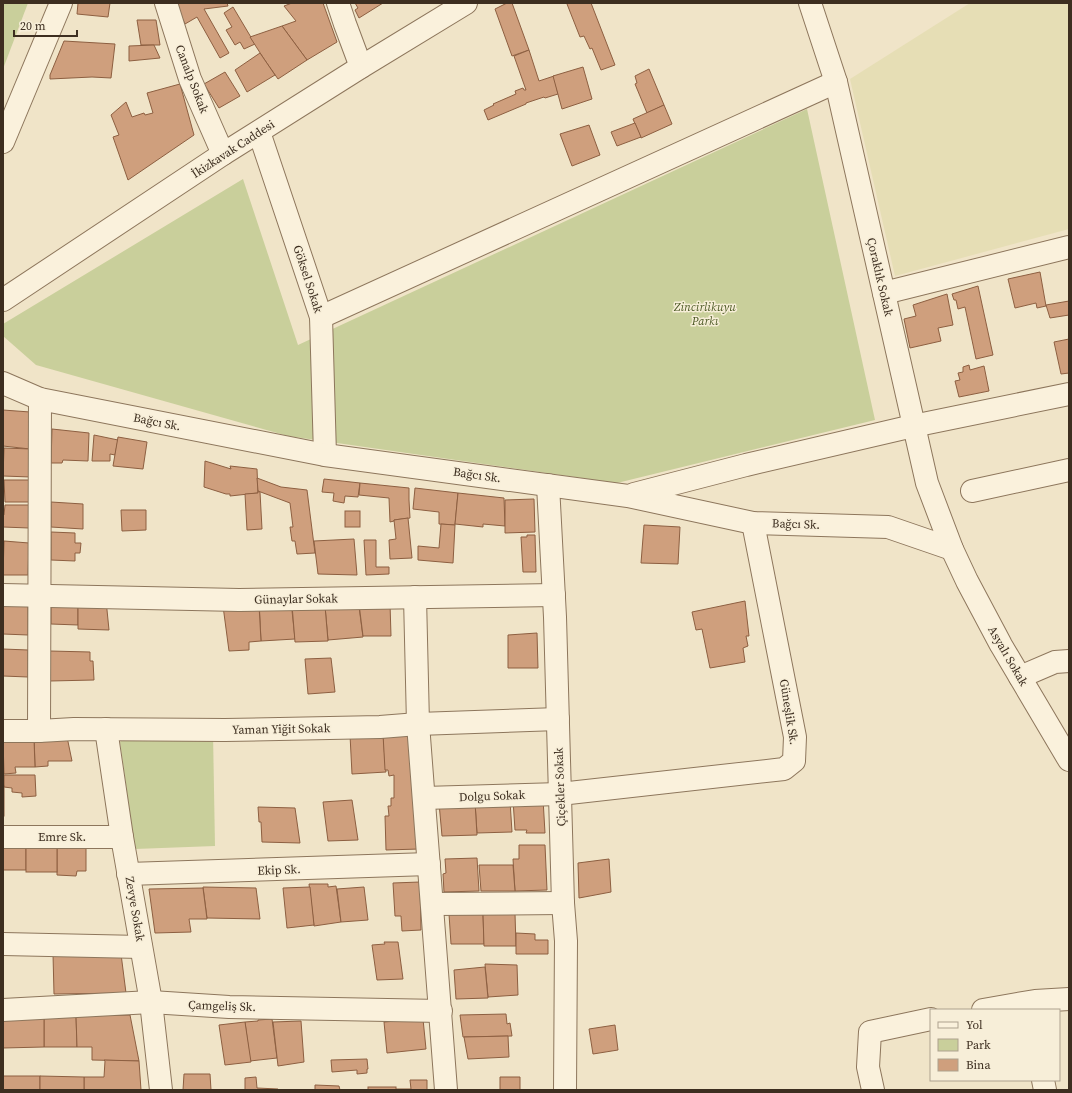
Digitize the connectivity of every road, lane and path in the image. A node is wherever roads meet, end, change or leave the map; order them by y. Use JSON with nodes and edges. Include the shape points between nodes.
{"nodes":[{"id":1,"x":60,"y":3,"type":"edge"},
{"id":2,"x":166,"y":3,"type":"edge"},
{"id":3,"x":338,"y":3,"type":"edge"},
{"id":4,"x":466,"y":3,"type":"edge"},
{"id":5,"x":810,"y":3,"type":"edge"},
{"id":6,"x":361,"y":67,"type":"junction"},
{"id":7,"x":836,"y":82,"type":"junction"},
{"id":8,"x":259,"y":132,"type":"junction"},
{"id":9,"x":3,"y":142,"type":"edge"},
{"id":10,"x":223,"y":154,"type":"junction"},
{"id":11,"x":1069,"y":247,"type":"edge"},
{"id":12,"x":884,"y":294,"type":"junction"},
{"id":13,"x":3,"y":300,"type":"edge"},
{"id":14,"x":321,"y":317,"type":"junction"},
{"id":15,"x":3,"y":383,"type":"edge"},
{"id":16,"x":1069,"y":394,"type":"edge"},
{"id":17,"x":40,"y":399,"type":"junction"},
{"id":18,"x":914,"y":426,"type":"junction"},
{"id":19,"x":325,"y":455,"type":"junction"},
{"id":20,"x":1069,"y":470,"type":"edge"},
{"id":21,"x":548,"y":485,"type":"junction"},
{"id":22,"x":972,"y":491,"type":"dead end"},
{"id":23,"x":628,"y":496,"type":"junction"},
{"id":24,"x":753,"y":523,"type":"junction"},
{"id":25,"x":952,"y":549,"type":"junction"},
{"id":26,"x":3,"y":595,"type":"edge"},
{"id":27,"x":554,"y":595,"type":"junction"},
{"id":28,"x":39,"y":596,"type":"junction"},
{"id":29,"x":415,"y":597,"type":"junction"},
{"id":30,"x":1069,"y":661,"type":"edge"},
{"id":31,"x":1020,"y":677,"type":"junction"},
{"id":32,"x":558,"y":719,"type":"junction"},
{"id":33,"x":418,"y":724,"type":"junction"},
{"id":34,"x":106,"y":729,"type":"junction"},
{"id":35,"x":3,"y":731,"type":"edge"},
{"id":36,"x":39,"y":731,"type":"junction"},
{"id":37,"x":1067,"y":752,"type":"edge"},
{"id":38,"x":560,"y":794,"type":"junction"},
{"id":39,"x":424,"y":798,"type":"junction"},
{"id":40,"x":3,"y":837,"type":"edge"},
{"id":41,"x":122,"y":837,"type":"junction"},
{"id":42,"x":429,"y":864,"type":"junction"},
{"id":43,"x":128,"y":874,"type":"junction"},
{"id":44,"x":563,"y":903,"type":"junction"},
{"id":45,"x":432,"y":904,"type":"junction"},
{"id":46,"x":3,"y":944,"type":"edge"},
{"id":47,"x":141,"y":947,"type":"junction"},
{"id":48,"x":1069,"y":998,"type":"edge"},
{"id":49,"x":151,"y":1002,"type":"junction"},
{"id":50,"x":1036,"y":1005,"type":"edge"},
{"id":51,"x":994,"y":1009,"type":"edge"},
{"id":52,"x":3,"y":1010,"type":"edge"},
{"id":53,"x":441,"y":1011,"type":"junction"},
{"id":54,"x":930,"y":1020,"type":"edge"},
{"id":55,"x":161,"y":1090,"type":"edge"},
{"id":56,"x":446,"y":1090,"type":"edge"},
{"id":57,"x":565,"y":1090,"type":"edge"},
{"id":58,"x":873,"y":1090,"type":"edge"}],
"edges":[{"from":1,"to":9,"type":"street"},
{"from":2,"to":10,"type":"street","name":"Canalp Sokak","via":[[190,79]]},
{"from":3,"to":6,"type":"street"},
{"from":4,"to":6,"type":"street","name":"İkizkavak Caddesi"},
{"from":5,"to":7,"type":"street","name":"Çoraklık Sokak"},
{"from":6,"to":8,"type":"street","name":"İkizkavak Caddesi"},
{"from":7,"to":12,"type":"street","name":"Çoraklık Sokak"},
{"from":7,"to":14,"type":"street"},
{"from":8,"to":10,"type":"street","name":"İkizkavak Caddesi"},
{"from":8,"to":14,"type":"street","name":"Göksel Sokak"},
{"from":10,"to":13,"type":"street","name":"İkizkavak Caddesi"},
{"from":11,"to":12,"type":"street"},
{"from":12,"to":18,"type":"street","name":"Çoraklık Sokak"},
{"from":14,"to":19,"type":"street","name":"Göksel Sokak"},
{"from":15,"to":17,"type":"street","name":"Bağcı Sk."},
{"from":16,"to":18,"type":"street"},
{"from":17,"to":19,"type":"street","name":"Bağcı Sk."},
{"from":17,"to":28,"type":"street"},
{"from":18,"to":23,"type":"street"},
{"from":18,"to":25,"type":"street","name":"Çoraklık Sokak","via":[[927,483]]},
{"from":19,"to":21,"type":"street","name":"Bağcı Sk."},
{"from":20,"to":22,"type":"street"},
{"from":21,"to":23,"type":"street","name":"Bağcı Sk."},
{"from":21,"to":27,"type":"street","name":"Çiçekler Sokak"},
{"from":23,"to":24,"type":"street","name":"Bağcı Sk."},
{"from":24,"to":25,"type":"street","name":"Bağcı Sk.","via":[[888,527]]},
{"from":24,"to":38,"type":"street","name":"Güneşlik Sk.","via":[[795,737],[794,761],[784,769]]},
{"from":25,"to":31,"type":"street","name":"Asyalı Sokak"},
{"from":26,"to":28,"type":"street","name":"Günaylar Sokak"},
{"from":27,"to":29,"type":"street","name":"Günaylar Sokak"},
{"from":27,"to":32,"type":"street","name":"Çiçekler Sokak"},
{"from":28,"to":29,"type":"street","name":"Günaylar Sokak","via":[[239,600]]},
{"from":28,"to":36,"type":"street"},
{"from":29,"to":33,"type":"street"},
{"from":30,"to":31,"type":"street","via":[[1055,662]]},
{"from":31,"to":37,"type":"street","name":"Asyalı Sokak"},
{"from":32,"to":33,"type":"street","name":"Yaman Yiğit Sokak"},
{"from":32,"to":38,"type":"street","name":"Çiçekler Sokak"},
{"from":33,"to":34,"type":"street","name":"Yaman Yiğit Sokak","via":[[225,730]]},
{"from":33,"to":39,"type":"street"},
{"from":34,"to":36,"type":"street","name":"Yaman Yiğit Sokak"},
{"from":34,"to":41,"type":"street","name":"Zevye Sokak"},
{"from":35,"to":36,"type":"street","name":"Yaman Yiğit Sokak"},
{"from":38,"to":39,"type":"street","name":"Dolgu Sokak"},
{"from":38,"to":44,"type":"street","name":"Çiçekler Sokak"},
{"from":39,"to":42,"type":"street"},
{"from":40,"to":41,"type":"street","name":"Emre Sk."},
{"from":41,"to":43,"type":"street","name":"Zevye Sokak"},
{"from":42,"to":43,"type":"street","name":"Ekip Sk."},
{"from":42,"to":45,"type":"street"},
{"from":43,"to":47,"type":"street","name":"Zevye Sokak"},
{"from":44,"to":45,"type":"street"},
{"from":44,"to":57,"type":"street","name":"Çiçekler Sokak","via":[[566,941]]},
{"from":45,"to":53,"type":"street"},
{"from":46,"to":47,"type":"street"},
{"from":47,"to":49,"type":"street","name":"Zevye Sokak"},
{"from":48,"to":50,"type":"street"},
{"from":49,"to":52,"type":"street","name":"Çamgeliş Sk."},
{"from":49,"to":53,"type":"street","name":"Çamgeliş Sk.","via":[[229,1007]]},
{"from":49,"to":55,"type":"street","name":"Zevye Sokak"},
{"from":50,"to":51,"type":"street"},
{"from":53,"to":56,"type":"street"},
{"from":54,"to":58,"type":"street","via":[[870,1032],[868,1067]]}]}
